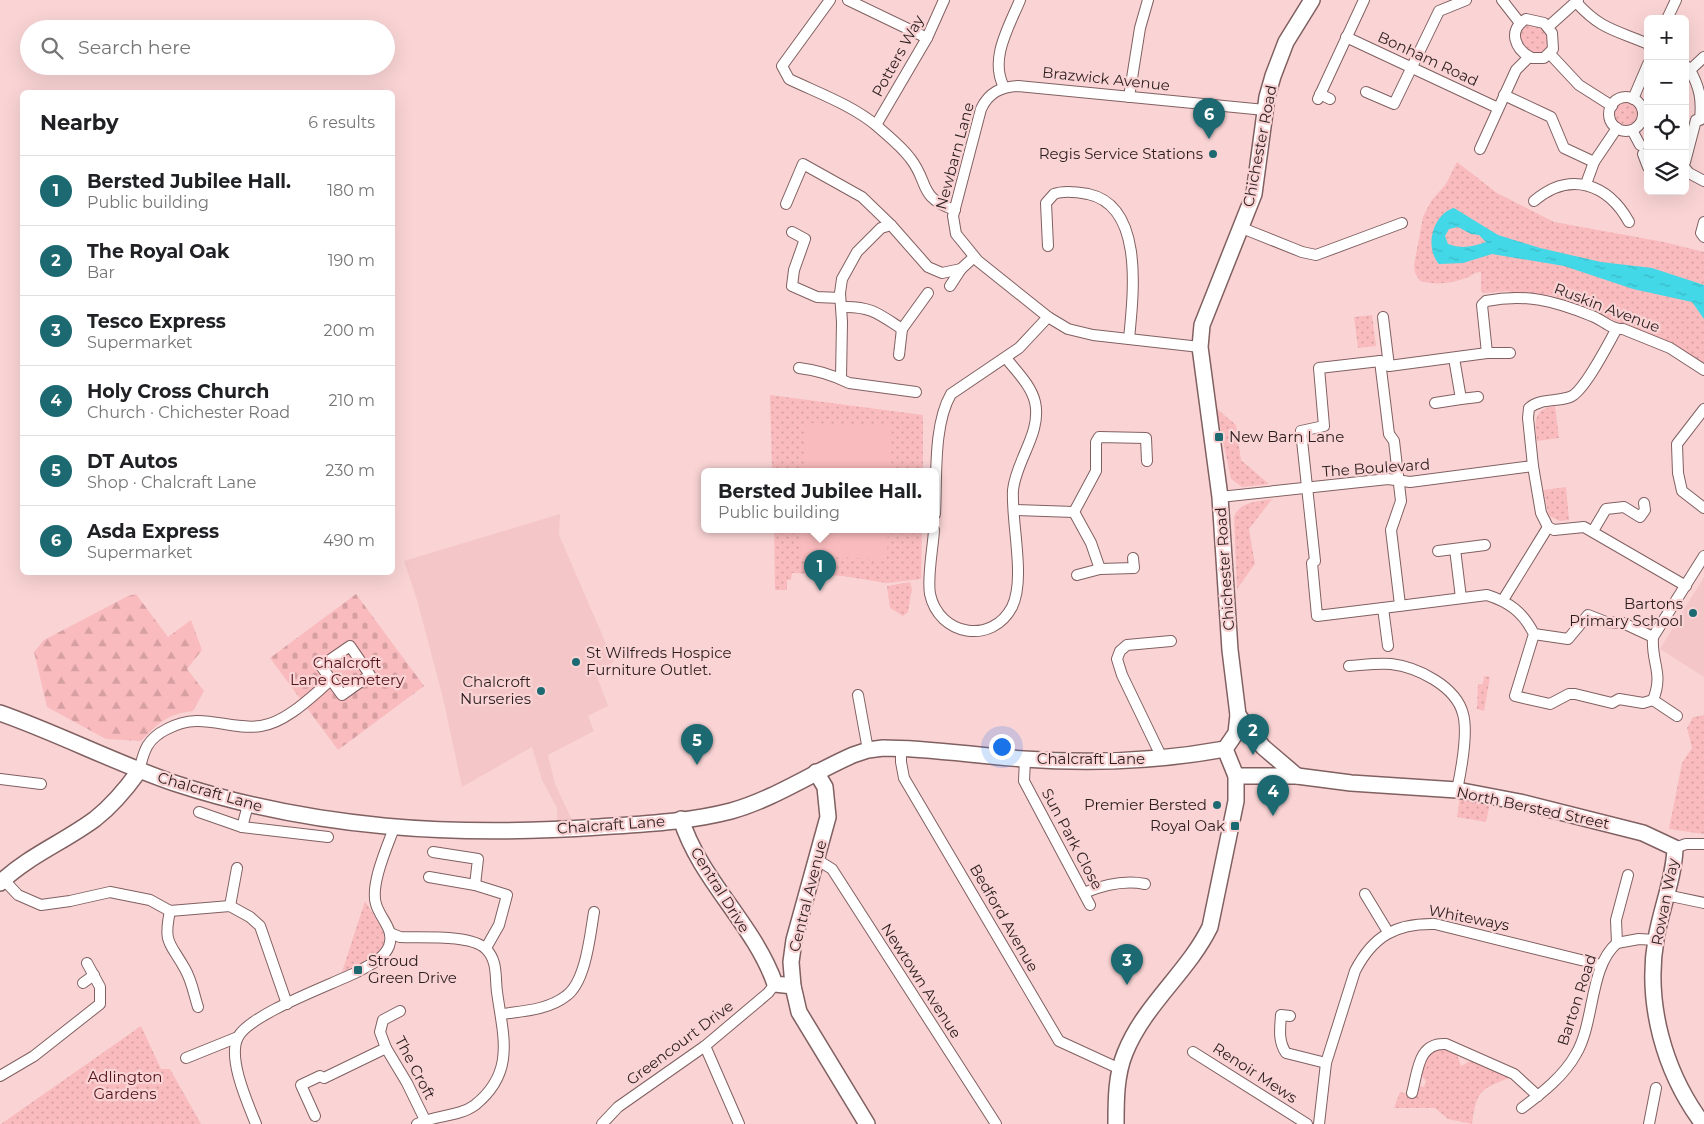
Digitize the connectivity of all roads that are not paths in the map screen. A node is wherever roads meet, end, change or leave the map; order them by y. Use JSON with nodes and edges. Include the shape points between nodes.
{"nodes":[{"id":1,"x":830,"y":0,"type":"edge"},
{"id":2,"x":848,"y":0,"type":"edge"},
{"id":3,"x":944,"y":0,"type":"edge"},
{"id":4,"x":1020,"y":0,"type":"edge"},
{"id":5,"x":1148,"y":0,"type":"edge"},
{"id":6,"x":1312,"y":0,"type":"edge"},
{"id":7,"x":1364,"y":0,"type":"edge"},
{"id":8,"x":1466,"y":0,"type":"edge"},
{"id":9,"x":1502,"y":0,"type":"edge"},
{"id":10,"x":1676,"y":0,"type":"edge"},
{"id":11,"x":1577,"y":1,"type":"edge"},
{"id":12,"x":1669,"y":15,"type":"edge"},
{"id":13,"x":1520,"y":23,"type":"junction"},
{"id":14,"x":1548,"y":27,"type":"junction"},
{"id":15,"x":1346,"y":37,"type":"junction"},
{"id":16,"x":927,"y":38,"type":"junction"},
{"id":17,"x":1644,"y":43,"type":"edge"},
{"id":18,"x":1550,"y":54,"type":"junction"},
{"id":19,"x":1529,"y":57,"type":"junction"},
{"id":20,"x":1704,"y":57,"type":"edge"},
{"id":21,"x":1689,"y":67,"type":"edge"},
{"id":22,"x":1411,"y":68,"type":"junction"},
{"id":23,"x":1689,"y":70,"type":"edge"},
{"id":24,"x":1644,"y":74,"type":"edge"},
{"id":25,"x":1004,"y":87,"type":"junction"},
{"id":26,"x":1366,"y":92,"type":"dead end"},
{"id":27,"x":1504,"y":95,"type":"junction"},
{"id":28,"x":1129,"y":97,"type":"junction"},
{"id":29,"x":1330,"y":99,"type":"dead end"},
{"id":30,"x":1634,"y":99,"type":"junction"},
{"id":31,"x":1612,"y":106,"type":"junction"},
{"id":32,"x":1498,"y":108,"type":"junction"},
{"id":33,"x":1265,"y":110,"type":"junction"},
{"id":34,"x":1644,"y":114,"type":"edge"},
{"id":35,"x":1644,"y":118,"type":"edge"},
{"id":36,"x":1700,"y":120,"type":"edge"},
{"id":37,"x":876,"y":126,"type":"junction"},
{"id":38,"x":1617,"y":128,"type":"junction"},
{"id":39,"x":1632,"y":130,"type":"junction"},
{"id":40,"x":1480,"y":149,"type":"dead end"},
{"id":41,"x":1689,"y":151,"type":"edge"},
{"id":42,"x":1644,"y":156,"type":"edge"},
{"id":43,"x":1594,"y":162,"type":"junction"},
{"id":44,"x":1689,"y":173,"type":"edge"},
{"id":45,"x":1704,"y":181,"type":"edge"},
{"id":46,"x":1586,"y":184,"type":"junction"},
{"id":47,"x":1534,"y":201,"type":"dead end"},
{"id":48,"x":786,"y":204,"type":"dead end"},
{"id":49,"x":955,"y":210,"type":"junction"},
{"id":50,"x":1629,"y":222,"type":"dead end"},
{"id":51,"x":1704,"y":222,"type":"edge"},
{"id":52,"x":1402,"y":223,"type":"dead end"},
{"id":53,"x":891,"y":225,"type":"junction"},
{"id":54,"x":1242,"y":228,"type":"junction"},
{"id":55,"x":792,"y":232,"type":"dead end"},
{"id":56,"x":1704,"y":237,"type":"edge"},
{"id":57,"x":1048,"y":246,"type":"dead end"},
{"id":58,"x":974,"y":257,"type":"junction"},
{"id":59,"x":961,"y":269,"type":"junction"},
{"id":60,"x":950,"y":286,"type":"dead end"},
{"id":61,"x":928,"y":293,"type":"dead end"},
{"id":62,"x":841,"y":303,"type":"junction"},
{"id":63,"x":1048,"y":317,"type":"junction"},
{"id":64,"x":1383,"y":317,"type":"dead end"},
{"id":65,"x":902,"y":329,"type":"junction"},
{"id":66,"x":1616,"y":330,"type":"junction"},
{"id":67,"x":1129,"y":339,"type":"junction"},
{"id":68,"x":1200,"y":347,"type":"junction"},
{"id":69,"x":1487,"y":353,"type":"junction"},
{"id":70,"x":1510,"y":353,"type":"dead end"},
{"id":71,"x":899,"y":355,"type":"dead end"},
{"id":72,"x":1006,"y":358,"type":"junction"},
{"id":73,"x":1454,"y":358,"type":"junction"},
{"id":74,"x":1385,"y":363,"type":"junction"},
{"id":75,"x":798,"y":368,"type":"dead end"},
{"id":76,"x":1704,"y":370,"type":"edge"},
{"id":77,"x":841,"y":378,"type":"junction"},
{"id":78,"x":916,"y":392,"type":"dead end"},
{"id":79,"x":1478,"y":397,"type":"dead end"},
{"id":80,"x":1461,"y":399,"type":"junction"},
{"id":81,"x":1435,"y":403,"type":"dead end"},
{"id":82,"x":1704,"y":409,"type":"edge"},
{"id":83,"x":1147,"y":461,"type":"dead end"},
{"id":84,"x":1533,"y":466,"type":"junction"},
{"id":85,"x":938,"y":468,"type":"edge"},
{"id":86,"x":1399,"y":480,"type":"junction"},
{"id":87,"x":1307,"y":488,"type":"junction"},
{"id":88,"x":1220,"y":497,"type":"junction"},
{"id":89,"x":1644,"y":503,"type":"dead end"},
{"id":90,"x":1704,"y":508,"type":"edge"},
{"id":91,"x":1014,"y":510,"type":"junction"},
{"id":92,"x":1074,"y":512,"type":"junction"},
{"id":93,"x":1548,"y":527,"type":"junction"},
{"id":94,"x":1593,"y":531,"type":"junction"},
{"id":95,"x":934,"y":533,"type":"edge"},
{"id":96,"x":1485,"y":545,"type":"dead end"},
{"id":97,"x":1455,"y":549,"type":"junction"},
{"id":98,"x":1438,"y":551,"type":"dead end"},
{"id":99,"x":1704,"y":556,"type":"edge"},
{"id":100,"x":1133,"y":558,"type":"dead end"},
{"id":101,"x":1100,"y":570,"type":"junction"},
{"id":102,"x":1077,"y":575,"type":"dead end"},
{"id":103,"x":1686,"y":586,"type":"junction"},
{"id":104,"x":1461,"y":598,"type":"junction"},
{"id":105,"x":1503,"y":600,"type":"junction"},
{"id":106,"x":1400,"y":605,"type":"junction"},
{"id":107,"x":1383,"y":608,"type":"junction"},
{"id":108,"x":1534,"y":634,"type":"junction"},
{"id":109,"x":1654,"y":637,"type":"junction"},
{"id":110,"x":1171,"y":641,"type":"dead end"},
{"id":111,"x":1388,"y":646,"type":"dead end"},
{"id":112,"x":1349,"y":666,"type":"dead end"},
{"id":113,"x":331,"y":680,"type":"junction"},
{"id":114,"x":858,"y":695,"type":"dead end"},
{"id":115,"x":1653,"y":700,"type":"junction"},
{"id":116,"x":0,"y":713,"type":"edge"},
{"id":117,"x":1238,"y":715,"type":"junction"},
{"id":118,"x":1677,"y":716,"type":"dead end"},
{"id":119,"x":901,"y":748,"type":"junction"},
{"id":120,"x":1225,"y":749,"type":"junction"},
{"id":121,"x":868,"y":750,"type":"junction"},
{"id":122,"x":1162,"y":758,"type":"junction"},
{"id":123,"x":1025,"y":759,"type":"junction"},
{"id":124,"x":139,"y":771,"type":"junction"},
{"id":125,"x":816,"y":772,"type":"junction"},
{"id":126,"x":1236,"y":776,"type":"junction"},
{"id":127,"x":1297,"y":776,"type":"junction"},
{"id":128,"x":0,"y":779,"type":"edge"},
{"id":129,"x":41,"y":784,"type":"dead end"},
{"id":130,"x":1457,"y":790,"type":"junction"},
{"id":131,"x":248,"y":805,"type":"junction"},
{"id":132,"x":199,"y":812,"type":"dead end"},
{"id":133,"x":682,"y":820,"type":"junction"},
{"id":134,"x":242,"y":827,"type":"junction"},
{"id":135,"x":394,"y":828,"type":"junction"},
{"id":136,"x":328,"y":836,"type":"dead end"},
{"id":137,"x":1704,"y":844,"type":"edge"},
{"id":138,"x":1675,"y":848,"type":"junction"},
{"id":139,"x":434,"y":852,"type":"dead end"},
{"id":140,"x":816,"y":860,"type":"junction"},
{"id":141,"x":237,"y":868,"type":"dead end"},
{"id":142,"x":1628,"y":875,"type":"dead end"},
{"id":143,"x":430,"y":877,"type":"dead end"},
{"id":144,"x":2,"y":881,"type":"edge"},
{"id":145,"x":1145,"y":884,"type":"dead end"},
{"id":146,"x":476,"y":885,"type":"junction"},
{"id":147,"x":1084,"y":893,"type":"junction"},
{"id":148,"x":1365,"y":894,"type":"dead end"},
{"id":149,"x":1666,"y":895,"type":"junction"},
{"id":150,"x":1704,"y":903,"type":"edge"},
{"id":151,"x":1090,"y":905,"type":"dead end"},
{"id":152,"x":230,"y":906,"type":"junction"},
{"id":153,"x":170,"y":911,"type":"junction"},
{"id":154,"x":594,"y":912,"type":"dead end"},
{"id":155,"x":1388,"y":932,"type":"junction"},
{"id":156,"x":390,"y":933,"type":"junction"},
{"id":157,"x":1656,"y":940,"type":"junction"},
{"id":158,"x":1617,"y":943,"type":"junction"},
{"id":159,"x":486,"y":948,"type":"junction"},
{"id":160,"x":87,"y":963,"type":"dead end"},
{"id":161,"x":1601,"y":965,"type":"junction"},
{"id":162,"x":775,"y":967,"type":"junction"},
{"id":163,"x":94,"y":975,"type":"junction"},
{"id":164,"x":83,"y":983,"type":"dead end"},
{"id":165,"x":793,"y":986,"type":"junction"},
{"id":166,"x":287,"y":1004,"type":"junction"},
{"id":167,"x":198,"y":1007,"type":"dead end"},
{"id":168,"x":400,"y":1011,"type":"dead end"},
{"id":169,"x":502,"y":1014,"type":"junction"},
{"id":170,"x":1290,"y":1016,"type":"dead end"},
{"id":171,"x":238,"y":1037,"type":"junction"},
{"id":172,"x":705,"y":1046,"type":"junction"},
{"id":173,"x":386,"y":1048,"type":"junction"},
{"id":174,"x":1193,"y":1052,"type":"dead end"},
{"id":175,"x":186,"y":1058,"type":"dead end"},
{"id":176,"x":1326,"y":1063,"type":"junction"},
{"id":177,"x":1120,"y":1069,"type":"junction"},
{"id":178,"x":0,"y":1076,"type":"edge"},
{"id":179,"x":1656,"y":1088,"type":"dead end"},
{"id":180,"x":1412,"y":1093,"type":"dead end"},
{"id":181,"x":1538,"y":1096,"type":"junction"},
{"id":182,"x":1522,"y":1108,"type":"dead end"},
{"id":183,"x":315,"y":1116,"type":"dead end"},
{"id":184,"x":421,"y":1122,"type":"edge"},
{"id":185,"x":1302,"y":1123,"type":"edge"},
{"id":186,"x":1703,"y":1123,"type":"edge"},
{"id":187,"x":256,"y":1124,"type":"edge"},
{"id":188,"x":602,"y":1124,"type":"edge"},
{"id":189,"x":739,"y":1124,"type":"edge"},
{"id":190,"x":867,"y":1124,"type":"edge"},
{"id":191,"x":996,"y":1124,"type":"edge"},
{"id":192,"x":1116,"y":1124,"type":"edge"},
{"id":193,"x":1319,"y":1124,"type":"edge"},
{"id":194,"x":1649,"y":1124,"type":"edge"}],
"edges":[{"from":1,"to":37,"type":"street","via":[[782,66],[789,79],[862,115]]},
{"from":2,"to":16,"type":"street"},
{"from":3,"to":16,"type":"street","name":"Potters Way"},
{"from":4,"to":25,"type":"street","via":[[997,62]]},
{"from":5,"to":28,"type":"street"},
{"from":6,"to":33,"type":"street","name":"Chichester Road","via":[[1281,53]]},
{"from":7,"to":15,"type":"street"},
{"from":8,"to":22,"type":"street","via":[[1439,11]]},
{"from":9,"to":13,"type":"street"},
{"from":10,"to":12,"type":"street"},
{"from":11,"to":14,"type":"street"},
{"from":11,"to":17,"type":"street","via":[[1588,15],[1611,31]]},
{"from":13,"to":14,"type":"street","via":[[1533,19]]},
{"from":13,"to":19,"type":"street","via":[[1515,40]]},
{"from":14,"to":18,"type":"street","via":[[1554,44]]},
{"from":15,"to":22,"type":"street","name":"Bonham Road"},
{"from":15,"to":29,"type":"street","via":[[1319,96]]},
{"from":16,"to":37,"type":"street","name":"Potters Way"},
{"from":18,"to":19,"type":"street","via":[[1540,59]]},
{"from":18,"to":31,"type":"street","via":[[1579,85]]},
{"from":19,"to":27,"type":"street","via":[[1516,70]]},
{"from":20,"to":21,"type":"street"},
{"from":22,"to":26,"type":"street","via":[[1394,104]]},
{"from":22,"to":32,"type":"street","name":"Bonham Road"},
{"from":23,"to":36,"type":"street","via":[[1698,84],[1702,100]]},
{"from":24,"to":30,"type":"street"},
{"from":25,"to":28,"type":"street","name":"Brazwick Avenue"},
{"from":25,"to":49,"type":"street","name":"Newbarn Lane","via":[[992,94],[982,109]]},
{"from":27,"to":32,"type":"street"},
{"from":27,"to":43,"type":"street","via":[[1551,117],[1564,148]]},
{"from":28,"to":33,"type":"street","name":"Brazwick Avenue"},
{"from":30,"to":31,"type":"street","via":[[1624,98]]},
{"from":30,"to":34,"type":"street"},
{"from":31,"to":38,"type":"street","via":[[1611,121]]},
{"from":32,"to":40,"type":"street"},
{"from":33,"to":54,"type":"street","name":"Chichester Road","via":[[1254,194]]},
{"from":35,"to":39,"type":"street"},
{"from":36,"to":41,"type":"street"},
{"from":37,"to":49,"type":"street","via":[[910,158],[932,199]]},
{"from":38,"to":39,"type":"street"},
{"from":38,"to":43,"type":"street"},
{"from":39,"to":42,"type":"street"},
{"from":43,"to":46,"type":"street"},
{"from":44,"to":45,"type":"street"},
{"from":46,"to":47,"type":"street","via":[[1552,188]]},
{"from":46,"to":50,"type":"street","via":[[1614,200]]},
{"from":48,"to":53,"type":"street","via":[[803,164],[862,197]]},
{"from":49,"to":58,"type":"street","name":"Newbarn Lane","via":[[956,234]]},
{"from":51,"to":56,"type":"street","via":[[1701,233]]},
{"from":52,"to":54,"type":"street","via":[[1316,255]]},
{"from":53,"to":59,"type":"street","via":[[928,267],[942,273]]},
{"from":53,"to":62,"type":"street","via":[[881,228],[853,257],[842,279]]},
{"from":54,"to":68,"type":"street","name":"Chichester Road","via":[[1209,304],[1202,325]]},
{"from":55,"to":62,"type":"street","via":[[805,239],[792,286]]},
{"from":57,"to":67,"type":"street","via":[[1046,203],[1054,194],[1075,192],[1090,195],[1116,209],[1125,228],[1130,253],[1132,300]]},
{"from":58,"to":59,"type":"street"},
{"from":58,"to":63,"type":"street","name":"Newbarn Lane"},
{"from":59,"to":60,"type":"street"},
{"from":61,"to":65,"type":"street"},
{"from":62,"to":65,"type":"street","via":[[870,309]]},
{"from":62,"to":77,"type":"street"},
{"from":63,"to":67,"type":"street","name":"Newbarn Lane","via":[[1068,329]]},
{"from":63,"to":72,"type":"street"},
{"from":64,"to":74,"type":"street"},
{"from":65,"to":71,"type":"street"},
{"from":66,"to":69,"type":"street","name":"Ruskin Avenue","via":[[1594,317],[1550,300],[1525,297],[1493,299],[1482,305]]},
{"from":66,"to":76,"type":"street","name":"Ruskin Avenue","via":[[1623,329],[1670,348]]},
{"from":66,"to":84,"type":"street","via":[[1578,392],[1565,398],[1536,402],[1529,408]]},
{"from":67,"to":68,"type":"street","name":"Newbarn Lane"},
{"from":68,"to":88,"type":"street","name":"Chichester Road"},
{"from":69,"to":70,"type":"street"},
{"from":69,"to":73,"type":"street"},
{"from":72,"to":85,"type":"street","via":[[958,388],[946,403],[940,428]]},
{"from":72,"to":91,"type":"street","via":[[1032,394],[1036,412],[1013,489]]},
{"from":73,"to":74,"type":"street"},
{"from":73,"to":80,"type":"street"},
{"from":74,"to":86,"type":"street","via":[[1389,434],[1394,441]]},
{"from":74,"to":87,"type":"street","via":[[1319,368],[1324,426],[1301,431]]},
{"from":75,"to":77,"type":"street","via":[[814,369]]},
{"from":77,"to":78,"type":"street","via":[[849,383]]},
{"from":79,"to":80,"type":"street"},
{"from":80,"to":81,"type":"street"},
{"from":82,"to":90,"type":"street","via":[[1677,444],[1676,455],[1682,491]]},
{"from":83,"to":92,"type":"street","via":[[1146,438],[1099,437],[1096,442],[1096,471]]},
{"from":84,"to":86,"type":"street","name":"The Boulevard","via":[[1410,482]]},
{"from":84,"to":93,"type":"street","via":[[1541,513]]},
{"from":86,"to":87,"type":"street","name":"The Boulevard"},
{"from":86,"to":106,"type":"street","via":[[1401,501],[1391,530]]},
{"from":87,"to":88,"type":"street","name":"The Boulevard"},
{"from":87,"to":107,"type":"street","via":[[1318,616]]},
{"from":88,"to":117,"type":"street","name":"Chichester Road","via":[[1230,650]]},
{"from":89,"to":94,"type":"street","via":[[1645,510],[1640,517],[1624,507],[1606,509]]},
{"from":91,"to":92,"type":"street"},
{"from":91,"to":95,"type":"street","via":[[1017,591],[1006,616],[996,625],[977,632],[950,626],[934,607],[930,593]]},
{"from":92,"to":101,"type":"street"},
{"from":93,"to":94,"type":"street","via":[[1562,530],[1578,526]]},
{"from":93,"to":105,"type":"street"},
{"from":94,"to":103,"type":"street"},
{"from":96,"to":97,"type":"street"},
{"from":97,"to":98,"type":"street"},
{"from":97,"to":104,"type":"street"},
{"from":99,"to":103,"type":"street"},
{"from":100,"to":101,"type":"street","via":[[1134,568]]},
{"from":101,"to":102,"type":"street"},
{"from":103,"to":109,"type":"street"},
{"from":104,"to":105,"type":"street","via":[[1487,595]]},
{"from":104,"to":106,"type":"street"},
{"from":105,"to":108,"type":"street","via":[[1520,611]]},
{"from":106,"to":107,"type":"street"},
{"from":107,"to":111,"type":"street"},
{"from":108,"to":109,"type":"street","via":[[1568,639],[1588,615],[1606,622],[1623,623]]},
{"from":108,"to":115,"type":"street","via":[[1515,696],[1550,704],[1569,694],[1612,703],[1619,699],[1643,703]]},
{"from":109,"to":115,"type":"street","via":[[1652,650],[1659,674]]},
{"from":110,"to":122,"type":"street","via":[[1128,645],[1120,651],[1117,659]]},
{"from":112,"to":130,"type":"street","via":[[1393,664],[1416,670],[1436,681],[1457,701],[1464,722]]},
{"from":113,"to":113,"type":"street","via":[[322,666],[350,646],[370,675],[342,695]]},
{"from":113,"to":124,"type":"street","via":[[283,717],[262,726],[191,719],[174,725],[158,734],[145,748]]},
{"from":114,"to":121,"type":"street"},
{"from":115,"to":118,"type":"street"},
{"from":116,"to":124,"type":"street","name":"Chalcraft Lane","via":[[36,725]]},
{"from":117,"to":120,"type":"street","name":"Chichester Road","via":[[1236,733]]},
{"from":117,"to":127,"type":"street","via":[[1263,747]]},
{"from":119,"to":121,"type":"street","name":"Chalcraft Lane"},
{"from":119,"to":123,"type":"street","name":"Chalcraft Lane"},
{"from":119,"to":177,"type":"street","name":"Bedford Avenue","via":[[904,778],[1059,1041]]},
{"from":120,"to":122,"type":"street","name":"Chalcraft Lane"},
{"from":120,"to":126,"type":"street"},
{"from":121,"to":125,"type":"street","name":"Chalcraft Lane"},
{"from":122,"to":123,"type":"street","name":"Chalcraft Lane"},
{"from":123,"to":147,"type":"street","name":"Sun Park Close","via":[[1024,782]]},
{"from":124,"to":131,"type":"street","name":"Chalcraft Lane"},
{"from":124,"to":144,"type":"street","via":[[116,800],[95,819],[28,860]]},
{"from":125,"to":133,"type":"street","name":"Chalcraft Lane","via":[[760,801],[731,811]]},
{"from":125,"to":140,"type":"street","name":"Central Avenue","via":[[825,787],[829,806]]},
{"from":126,"to":127,"type":"street","name":"North Bersted Street"},
{"from":126,"to":177,"type":"street","via":[[1236,801],[1210,926],[1202,943],[1138,1027]]},
{"from":127,"to":130,"type":"street","name":"North Bersted Street"},
{"from":128,"to":129,"type":"street"},
{"from":130,"to":138,"type":"street","name":"North Bersted Street","via":[[1643,833]]},
{"from":131,"to":134,"type":"street"},
{"from":131,"to":135,"type":"street","name":"Chalcraft Lane","via":[[306,817]]},
{"from":132,"to":134,"type":"street"},
{"from":133,"to":135,"type":"street","name":"Chalcraft Lane","via":[[568,829]]},
{"from":133,"to":162,"type":"street","name":"Central Drive","via":[[691,844]]},
{"from":134,"to":136,"type":"street"},
{"from":135,"to":156,"type":"street","via":[[375,888],[376,904]]},
{"from":137,"to":138,"type":"street"},
{"from":138,"to":149,"type":"street","name":"Rowan Way","via":[[1674,867]]},
{"from":139,"to":146,"type":"street","via":[[478,859]]},
{"from":140,"to":162,"type":"street","name":"Central Avenue","via":[[794,940]]},
{"from":140,"to":191,"type":"street","name":"Newtown Avenue","via":[[832,870]]},
{"from":141,"to":152,"type":"street"},
{"from":142,"to":158,"type":"street","name":"Barton Road","via":[[1616,920]]},
{"from":143,"to":146,"type":"street"},
{"from":144,"to":153,"type":"street","via":[[18,895],[41,905],[110,892],[150,900]]},
{"from":145,"to":147,"type":"street","via":[[1132,881]]},
{"from":146,"to":159,"type":"street","via":[[507,896],[499,925]]},
{"from":147,"to":151,"type":"street","name":"Sun Park Close"},
{"from":148,"to":155,"type":"street"},
{"from":149,"to":150,"type":"street"},
{"from":149,"to":157,"type":"street","name":"Rowan Way"},
{"from":152,"to":153,"type":"street"},
{"from":152,"to":166,"type":"street","via":[[260,926]]},
{"from":153,"to":167,"type":"street","via":[[165,932],[170,948],[191,981]]},
{"from":154,"to":169,"type":"street","via":[[587,953],[577,981],[567,996],[548,1006]]},
{"from":155,"to":161,"type":"street","name":"Whiteways","via":[[1417,923],[1435,924]]},
{"from":155,"to":176,"type":"street","name":"Whiteways","via":[[1362,957],[1355,971]]},
{"from":156,"to":159,"type":"street","via":[[400,937],[466,940]]},
{"from":156,"to":166,"type":"street","via":[[389,946],[375,962]]},
{"from":157,"to":158,"type":"street","name":"Barton Road"},
{"from":157,"to":186,"type":"street","name":"Rowan Way","via":[[1654,995],[1667,1060]]},
{"from":158,"to":161,"type":"street","name":"Barton Road"},
{"from":159,"to":169,"type":"street","via":[[496,965]]},
{"from":160,"to":163,"type":"street"},
{"from":161,"to":181,"type":"street","name":"Barton Road","via":[[1590,1015],[1577,1053]]},
{"from":162,"to":165,"type":"street"},
{"from":162,"to":165,"type":"street","name":"Central Avenue"},
{"from":162,"to":172,"type":"street","name":"Greencourt Drive","via":[[768,993]]},
{"from":163,"to":164,"type":"street"},
{"from":163,"to":178,"type":"street","via":[[100,987],[100,1004],[34,1056]]},
{"from":165,"to":190,"type":"street","name":"Central Avenue","via":[[799,1012]]},
{"from":166,"to":171,"type":"street","via":[[250,1025]]},
{"from":168,"to":173,"type":"street","name":"The Croft","via":[[382,1020],[380,1032]]},
{"from":169,"to":184,"type":"street","via":[[504,1061],[490,1089],[474,1106]]},
{"from":170,"to":176,"type":"street","via":[[1281,1015],[1279,1036],[1286,1053]]},
{"from":171,"to":175,"type":"street"},
{"from":171,"to":187,"type":"street","via":[[239,1082]]},
{"from":172,"to":188,"type":"street","name":"Greencourt Drive","via":[[618,1107]]},
{"from":172,"to":189,"type":"street"},
{"from":173,"to":183,"type":"street","via":[[324,1078],[320,1076],[301,1085]]},
{"from":173,"to":184,"type":"street","name":"The Croft","via":[[407,1083]]},
{"from":174,"to":185,"type":"street","name":"Renoir Mews","via":[[1287,1110]]},
{"from":176,"to":193,"type":"street","name":"Whiteways"},
{"from":177,"to":192,"type":"street"},
{"from":179,"to":194,"type":"street"},
{"from":180,"to":181,"type":"street","via":[[1423,1053],[1430,1045],[1446,1044],[1514,1074]]},
{"from":181,"to":182,"type":"street","name":"Barton Road"}]}
